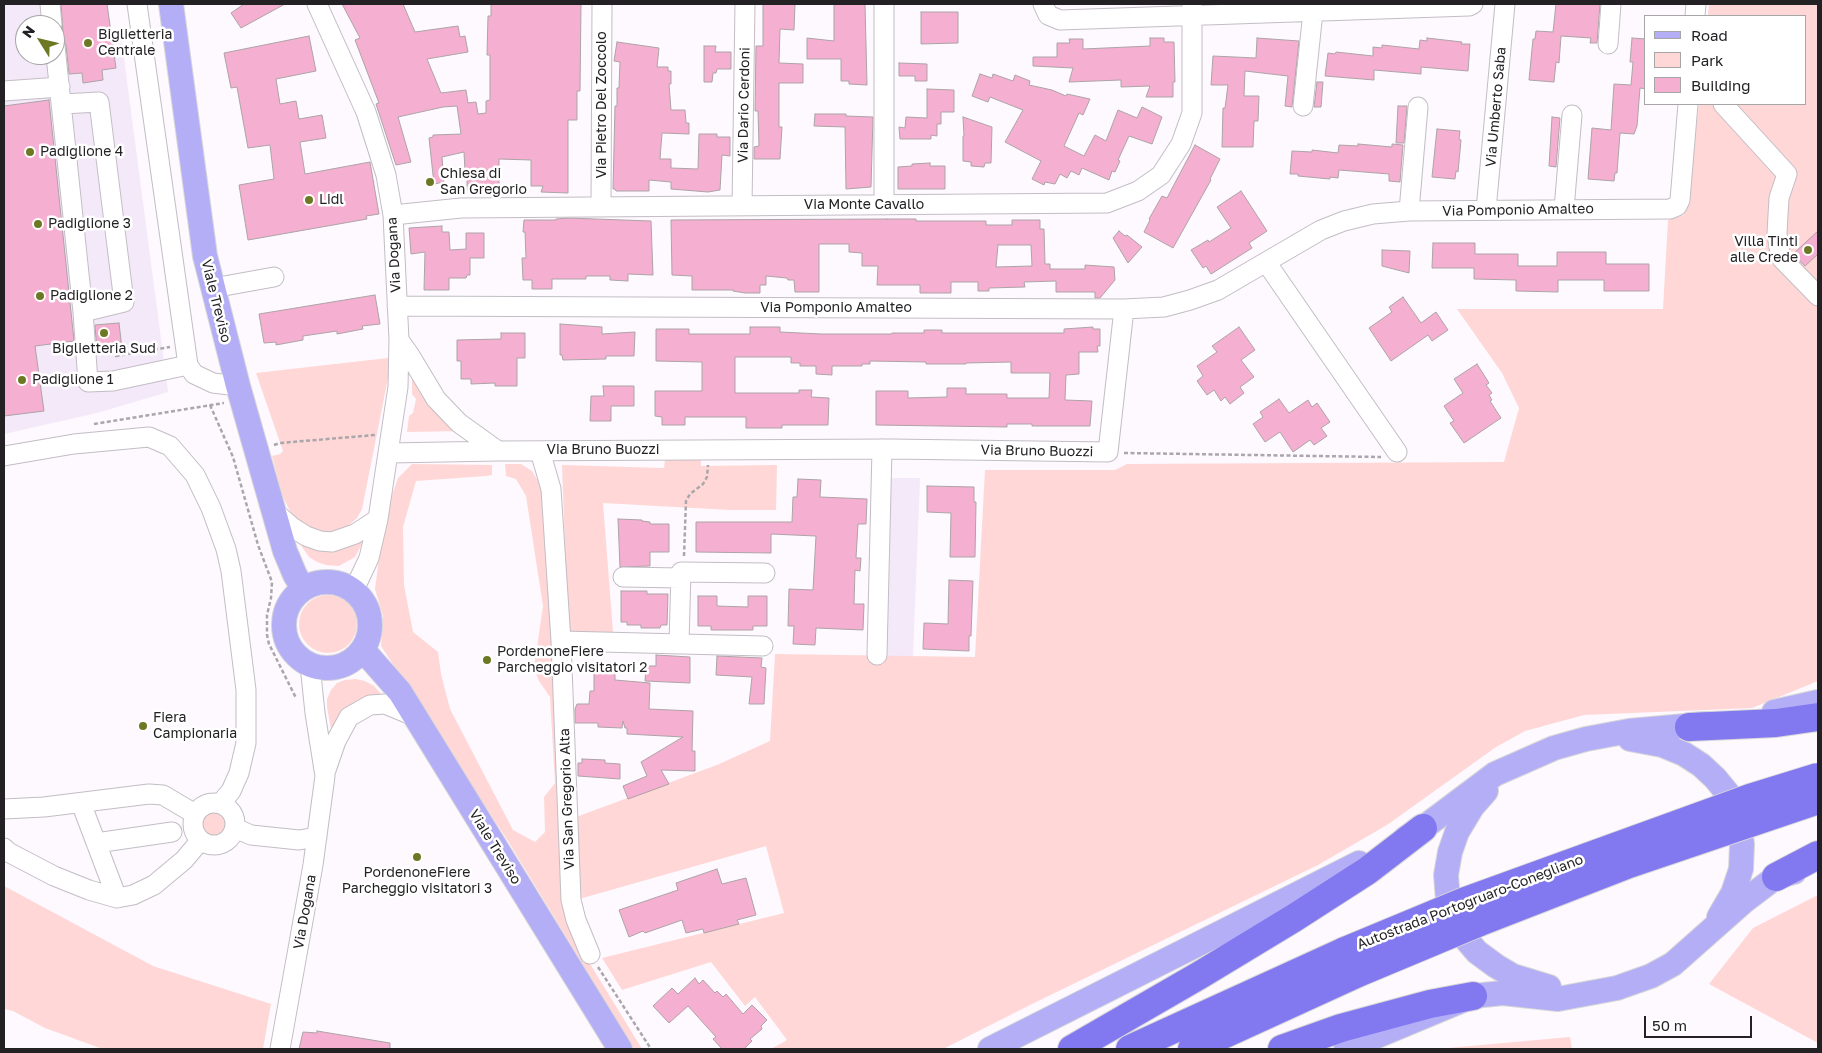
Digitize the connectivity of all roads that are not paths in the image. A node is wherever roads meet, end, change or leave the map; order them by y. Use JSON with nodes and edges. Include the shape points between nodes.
{"nodes":[{"id":1,"x":137,"y":4,"type":"edge"},
{"id":2,"x":171,"y":4,"type":"edge"},
{"id":3,"x":317,"y":4,"type":"edge"},
{"id":4,"x":602,"y":4,"type":"edge"},
{"id":5,"x":745,"y":4,"type":"edge"},
{"id":6,"x":884,"y":4,"type":"edge"},
{"id":7,"x":1043,"y":4,"type":"edge"},
{"id":8,"x":1473,"y":4,"type":"edge"},
{"id":9,"x":1505,"y":4,"type":"edge"},
{"id":10,"x":1612,"y":4,"type":"edge"},
{"id":11,"x":1366,"y":7,"type":"edge"},
{"id":12,"x":1192,"y":10,"type":"edge"},
{"id":13,"x":1313,"y":12,"type":"junction"},
{"id":14,"x":1608,"y":44,"type":"dead end"},
{"id":15,"x":57,"y":65,"type":"edge"},
{"id":16,"x":4,"y":91,"type":"edge"},
{"id":17,"x":61,"y":96,"type":"junction"},
{"id":18,"x":1688,"y":105,"type":"edge"},
{"id":19,"x":1724,"y":105,"type":"edge"},
{"id":20,"x":1303,"y":106,"type":"dead end"},
{"id":21,"x":1418,"y":107,"type":"dead end"},
{"id":22,"x":1572,"y":115,"type":"dead end"},
{"id":23,"x":884,"y":205,"type":"junction"},
{"id":24,"x":601,"y":206,"type":"junction"},
{"id":25,"x":742,"y":206,"type":"junction"},
{"id":26,"x":1564,"y":209,"type":"junction"},
{"id":27,"x":1486,"y":210,"type":"junction"},
{"id":28,"x":1410,"y":211,"type":"junction"},
{"id":29,"x":393,"y":215,"type":"junction"},
{"id":30,"x":1266,"y":262,"type":"junction"},
{"id":31,"x":274,"y":277,"type":"dead end"},
{"id":32,"x":213,"y":288,"type":"junction"},
{"id":33,"x":1818,"y":296,"type":"edge"},
{"id":34,"x":397,"y":306,"type":"junction"},
{"id":35,"x":1124,"y":309,"type":"junction"},
{"id":36,"x":83,"y":312,"type":"junction"},
{"id":37,"x":399,"y":340,"type":"junction"},
{"id":38,"x":188,"y":365,"type":"junction"},
{"id":39,"x":240,"y":393,"type":"junction"},
{"id":40,"x":882,"y":449,"type":"junction"},
{"id":41,"x":540,"y":450,"type":"junction"},
{"id":42,"x":498,"y":451,"type":"junction"},
{"id":43,"x":1397,"y":452,"type":"road end"},
{"id":44,"x":389,"y":453,"type":"junction"},
{"id":45,"x":4,"y":456,"type":"edge"},
{"id":46,"x":275,"y":512,"type":"junction"},
{"id":47,"x":378,"y":519,"type":"junction"},
{"id":48,"x":765,"y":573,"type":"dead end"},
{"id":49,"x":682,"y":575,"type":"junction"},
{"id":50,"x":622,"y":577,"type":"dead end"},
{"id":51,"x":303,"y":588,"type":"junction"},
{"id":52,"x":354,"y":590,"type":"junction"},
{"id":53,"x":561,"y":641,"type":"junction"},
{"id":54,"x":679,"y":643,"type":"junction"},
{"id":55,"x":764,"y":646,"type":"dead end"},
{"id":56,"x":362,"y":650,"type":"junction"},
{"id":57,"x":878,"y":655,"type":"dead end"},
{"id":58,"x":310,"y":666,"type":"junction"},
{"id":59,"x":1818,"y":702,"type":"edge"},
{"id":60,"x":414,"y":716,"type":"junction"},
{"id":61,"x":1818,"y":717,"type":"edge"},
{"id":62,"x":1689,"y":727,"type":"junction"},
{"id":63,"x":1586,"y":738,"type":"junction"},
{"id":64,"x":1529,"y":758,"type":"junction"},
{"id":65,"x":325,"y":773,"type":"junction"},
{"id":66,"x":1818,"y":777,"type":"edge"},
{"id":67,"x":1818,"y":800,"type":"edge"},
{"id":68,"x":81,"y":803,"type":"junction"},
{"id":69,"x":220,"y":804,"type":"junction"},
{"id":70,"x":4,"y":809,"type":"edge"},
{"id":71,"x":195,"y":814,"type":"junction"},
{"id":72,"x":234,"y":828,"type":"junction"},
{"id":73,"x":1423,"y":828,"type":"junction"},
{"id":74,"x":172,"y":832,"type":"dead end"},
{"id":75,"x":317,"y":837,"type":"junction"},
{"id":76,"x":200,"y":841,"type":"junction"},
{"id":77,"x":96,"y":843,"type":"junction"},
{"id":78,"x":4,"y":848,"type":"edge"},
{"id":79,"x":1818,"y":855,"type":"edge"},
{"id":80,"x":1818,"y":866,"type":"edge"},
{"id":81,"x":1776,"y":876,"type":"junction"},
{"id":82,"x":117,"y":898,"type":"junction"},
{"id":83,"x":1711,"y":931,"type":"junction"},
{"id":84,"x":590,"y":954,"type":"road end"},
{"id":85,"x":1351,"y":962,"type":"junction"},
{"id":86,"x":1595,"y":991,"type":"junction"},
{"id":87,"x":1473,"y":996,"type":"junction"},
{"id":88,"x":280,"y":1049,"type":"edge"},
{"id":89,"x":620,"y":1049,"type":"edge"},
{"id":90,"x":990,"y":1049,"type":"edge"},
{"id":91,"x":1072,"y":1049,"type":"edge"},
{"id":92,"x":1130,"y":1049,"type":"edge"},
{"id":93,"x":1192,"y":1049,"type":"edge"},
{"id":94,"x":1282,"y":1049,"type":"edge"},
{"id":95,"x":1346,"y":1049,"type":"edge"}],
"edges":[{"from":1,"to":38,"type":"street"},
{"from":2,"to":32,"type":"main road","name":"Viale Treviso","via":[[205,256]]},
{"from":3,"to":29,"type":"street","name":"Via Dogana","via":[[366,112],[386,176]]},
{"from":4,"to":24,"type":"street","name":"Via Pietro Del Zoccolo"},
{"from":5,"to":25,"type":"street","name":"Via Dario Cerdoni"},
{"from":6,"to":23,"type":"street"},
{"from":7,"to":12,"type":"street","via":[[1048,14],[1060,20]]},
{"from":8,"to":11,"type":"street"},
{"from":9,"to":27,"type":"street","name":"Via Umberto Saba"},
{"from":10,"to":14,"type":"street"},
{"from":11,"to":13,"type":"street"},
{"from":12,"to":13,"type":"street"},
{"from":12,"to":23,"type":"street","name":"Via Monte Cavallo","via":[[1192,114],[1181,144],[1161,175],[1138,191],[1107,203]]},
{"from":13,"to":20,"type":"street"},
{"from":15,"to":17,"type":"street"},
{"from":16,"to":17,"type":"street"},
{"from":17,"to":36,"type":"street"},
{"from":17,"to":36,"type":"street","via":[[99,102],[124,302]]},
{"from":18,"to":26,"type":"street","name":"Via Pomponio Amalteo","via":[[1677,206],[1670,209]]},
{"from":19,"to":33,"type":"street","via":[[1787,174],[1778,215],[1780,253]]},
{"from":21,"to":28,"type":"street"},
{"from":22,"to":26,"type":"street"},
{"from":23,"to":25,"type":"street","name":"Via Monte Cavallo"},
{"from":24,"to":25,"type":"street","name":"Via Monte Cavallo"},
{"from":24,"to":29,"type":"street","name":"Via Monte Cavallo","via":[[460,208]]},
{"from":26,"to":27,"type":"street","name":"Via Pomponio Amalteo"},
{"from":27,"to":28,"type":"street","name":"Via Pomponio Amalteo"},
{"from":28,"to":30,"type":"street","name":"Via Pomponio Amalteo","via":[[1373,214],[1344,221],[1321,230]]},
{"from":29,"to":34,"type":"street","name":"Via Dogana","via":[[388,262]]},
{"from":30,"to":35,"type":"street","name":"Via Pomponio Amalteo","via":[[1218,290],[1190,300],[1164,307]]},
{"from":30,"to":43,"type":"street"},
{"from":31,"to":32,"type":"street"},
{"from":32,"to":39,"type":"main road","name":"Viale Treviso"},
{"from":34,"to":35,"type":"street","name":"Via Pomponio Amalteo"},
{"from":34,"to":37,"type":"street","name":"Via Dogana"},
{"from":35,"to":40,"type":"street","name":"Via Bruno Buozzi","via":[[1108,452]]},
{"from":36,"to":38,"type":"street","via":[[88,382],[120,380]]},
{"from":37,"to":42,"type":"street","via":[[436,399],[459,423]]},
{"from":37,"to":44,"type":"street","name":"Via Dogana","via":[[398,386]]},
{"from":38,"to":39,"type":"street","via":[[194,374]]},
{"from":39,"to":46,"type":"main road","name":"Viale Treviso"},
{"from":40,"to":41,"type":"street","name":"Via Bruno Buozzi"},
{"from":40,"to":57,"type":"street"},
{"from":41,"to":42,"type":"street","name":"Via Bruno Buozzi"},
{"from":41,"to":53,"type":"street","name":"Via San Gregorio Alta","via":[[550,489]]},
{"from":42,"to":44,"type":"street","name":"Via Bruno Buozzi"},
{"from":44,"to":47,"type":"street","name":"Via Dogana"},
{"from":45,"to":69,"type":"street","via":[[74,444],[149,437],[170,446],[195,475],[212,508],[226,549],[246,690],[246,744],[240,773]]},
{"from":46,"to":47,"type":"street","via":[[306,536],[332,542],[355,534]]},
{"from":46,"to":51,"type":"main road","name":"Viale Treviso","via":[[284,551]]},
{"from":47,"to":52,"type":"street","name":"Via Dogana","via":[[369,558]]},
{"from":48,"to":49,"type":"street"},
{"from":49,"to":50,"type":"street"},
{"from":49,"to":54,"type":"street"},
{"from":51,"to":52,"type":"main road","via":[[329,581]]},
{"from":51,"to":58,"type":"main road","via":[[286,609],[283,622],[290,648]]},
{"from":52,"to":56,"type":"main road","via":[[369,612],[371,625]]},
{"from":53,"to":54,"type":"street"},
{"from":53,"to":84,"type":"street","name":"Via San Gregorio Alta","via":[[571,900]]},
{"from":54,"to":55,"type":"street"},
{"from":56,"to":58,"type":"main road","via":[[352,661],[339,667]]},
{"from":56,"to":60,"type":"main road","name":"Viale Treviso","via":[[400,692]]},
{"from":58,"to":65,"type":"street","name":"Via Dogana"},
{"from":59,"to":62,"type":"main road","via":[[1754,717]]},
{"from":60,"to":65,"type":"street","name":"Via Dogana","via":[[385,704],[370,705],[349,717]]},
{"from":60,"to":89,"type":"main road","name":"Viale Treviso"},
{"from":61,"to":62,"type":"highway","via":[[1776,723]]},
{"from":62,"to":63,"type":"main road"},
{"from":63,"to":64,"type":"main road"},
{"from":63,"to":83,"type":"main road","via":[[1636,739],[1662,745],[1701,764],[1729,796],[1737,812],[1742,844],[1741,869],[1733,893]]},
{"from":64,"to":73,"type":"main road","via":[[1495,774]]},
{"from":64,"to":86,"type":"main road","via":[[1490,787],[1472,807],[1457,832],[1446,875],[1452,916],[1459,931],[1477,952],[1513,976],[1545,987]]},
{"from":65,"to":75,"type":"street","name":"Via Dogana"},
{"from":66,"to":85,"type":"highway","name":"Autostrada Portogruaro-Conegliano","bridge":true,"via":[[1741,801],[1490,892]]},
{"from":67,"to":85,"type":"highway","name":"Autostrada Portogruaro-Conegliano","bridge":true,"via":[[1629,864],[1480,922]]},
{"from":68,"to":70,"type":"street"},
{"from":68,"to":71,"type":"street","via":[[163,795]]},
{"from":68,"to":77,"type":"street"},
{"from":69,"to":71,"type":"street","via":[[206,804]]},
{"from":69,"to":72,"type":"street","via":[[230,811]]},
{"from":71,"to":76,"type":"street","via":[[193,828]]},
{"from":72,"to":75,"type":"street","via":[[250,834],[299,840]]},
{"from":72,"to":76,"type":"street","via":[[228,839],[218,845]]},
{"from":73,"to":90,"type":"main road","via":[[1349,869]]},
{"from":73,"to":91,"type":"highway","via":[[1367,871],[1294,918]]},
{"from":74,"to":77,"type":"street"},
{"from":75,"to":88,"type":"street","name":"Via Dogana"},
{"from":76,"to":82,"type":"street","via":[[184,860],[154,884],[133,895]]},
{"from":77,"to":82,"type":"street"},
{"from":78,"to":82,"type":"street","via":[[54,876]]},
{"from":79,"to":81,"type":"highway"},
{"from":80,"to":81,"type":"main road"},
{"from":81,"to":83,"type":"main road"},
{"from":83,"to":86,"type":"main road","via":[[1674,964],[1651,976],[1617,988]]},
{"from":85,"to":92,"type":"highway","name":"Autostrada Portogruaro-Conegliano"},
{"from":85,"to":93,"type":"highway","name":"Autostrada Portogruaro-Conegliano"},
{"from":86,"to":87,"type":"main road","via":[[1558,1000],[1503,992]]},
{"from":87,"to":94,"type":"highway","via":[[1341,1028]]},
{"from":87,"to":95,"type":"main road"}]}
